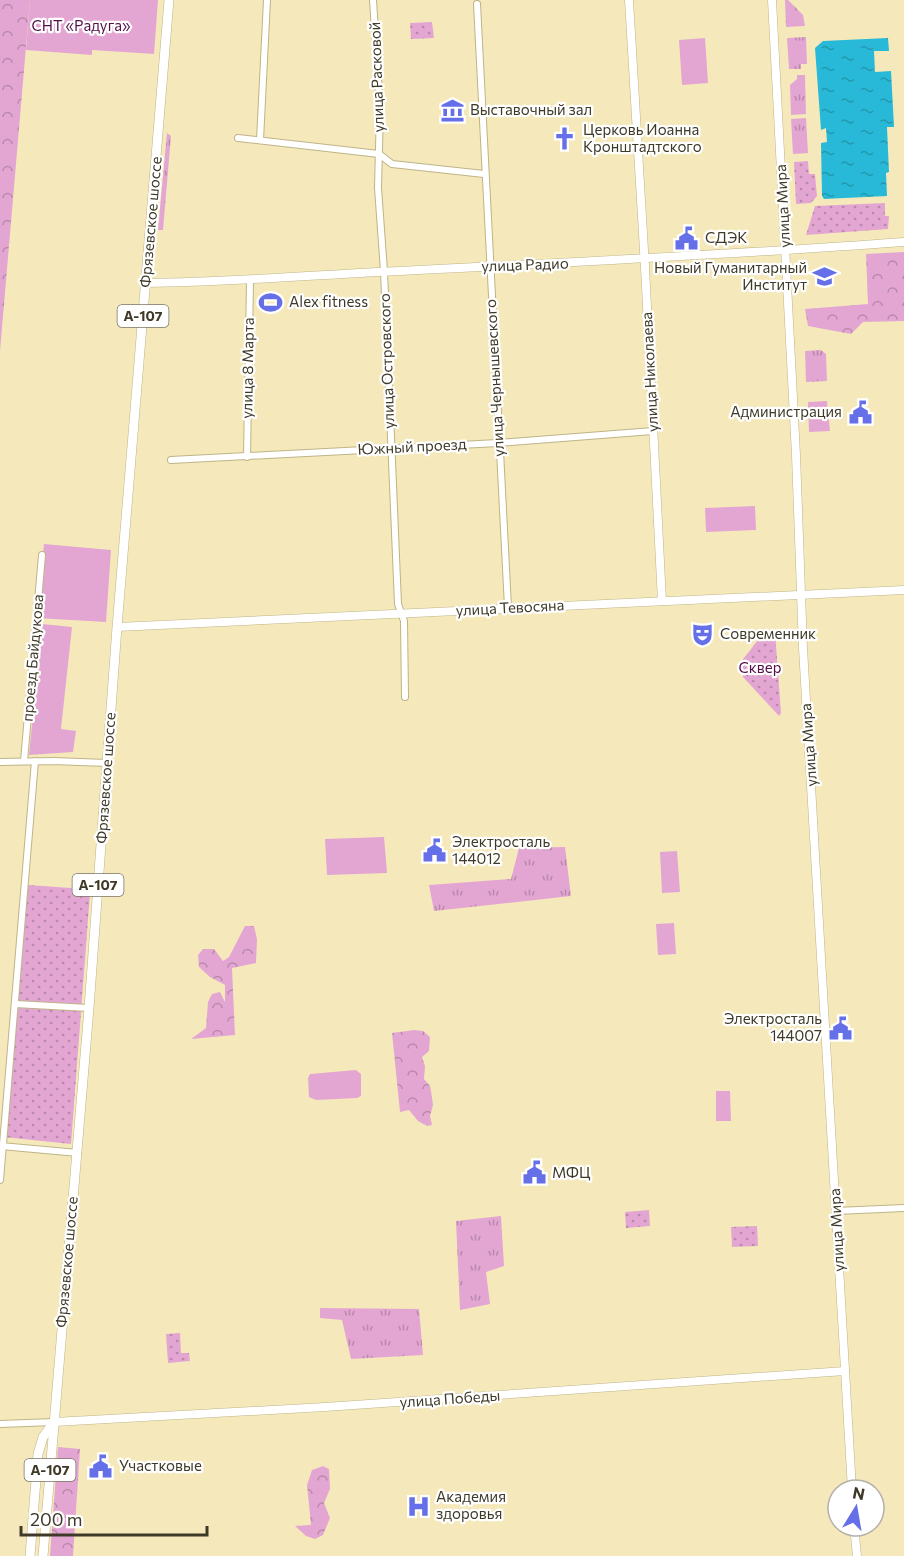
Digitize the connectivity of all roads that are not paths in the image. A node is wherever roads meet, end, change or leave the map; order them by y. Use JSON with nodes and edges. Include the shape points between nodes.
{"nodes":[{"id":1,"x":170,"y":0,"type":"edge"},
{"id":2,"x":267,"y":0,"type":"edge"},
{"id":3,"x":374,"y":0,"type":"edge"},
{"id":4,"x":629,"y":0,"type":"edge"},
{"id":5,"x":772,"y":0,"type":"edge"},
{"id":6,"x":477,"y":4,"type":"dead end"},
{"id":7,"x":238,"y":138,"type":"dead end"},
{"id":8,"x":260,"y":140,"type":"junction"},
{"id":9,"x":379,"y":154,"type":"junction"},
{"id":10,"x":484,"y":174,"type":"junction"},
{"id":11,"x":904,"y":242,"type":"edge"},
{"id":12,"x":786,"y":251,"type":"junction"},
{"id":13,"x":645,"y":259,"type":"junction"},
{"id":14,"x":489,"y":266,"type":"junction"},
{"id":15,"x":384,"y":271,"type":"junction"},
{"id":16,"x":250,"y":280,"type":"junction"},
{"id":17,"x":146,"y":283,"type":"junction"},
{"id":18,"x":653,"y":431,"type":"junction"},
{"id":19,"x":498,"y":442,"type":"junction"},
{"id":20,"x":391,"y":448,"type":"junction"},
{"id":21,"x":247,"y":457,"type":"junction"},
{"id":22,"x":171,"y":460,"type":"dead end"},
{"id":23,"x":42,"y":555,"type":"dead end"},
{"id":24,"x":904,"y":590,"type":"edge"},
{"id":25,"x":801,"y":595,"type":"junction"},
{"id":26,"x":662,"y":601,"type":"junction"},
{"id":27,"x":508,"y":608,"type":"junction"},
{"id":28,"x":403,"y":615,"type":"junction"},
{"id":29,"x":117,"y":627,"type":"junction"},
{"id":30,"x":405,"y":697,"type":"dead end"},
{"id":31,"x":24,"y":761,"type":"junction"},
{"id":32,"x":35,"y":761,"type":"junction"},
{"id":33,"x":0,"y":762,"type":"edge"},
{"id":34,"x":108,"y":763,"type":"junction"},
{"id":35,"x":15,"y":1004,"type":"junction"},
{"id":36,"x":89,"y":1008,"type":"junction"},
{"id":37,"x":1,"y":1146,"type":"edge"},
{"id":38,"x":78,"y":1153,"type":"junction"},
{"id":39,"x":0,"y":1180,"type":"edge"},
{"id":40,"x":904,"y":1208,"type":"edge"},
{"id":41,"x":836,"y":1210,"type":"junction"},
{"id":42,"x":845,"y":1371,"type":"junction"},
{"id":43,"x":54,"y":1422,"type":"junction"},
{"id":44,"x":0,"y":1424,"type":"edge"},
{"id":45,"x":851,"y":1478,"type":"edge"},
{"id":46,"x":855,"y":1538,"type":"edge"},
{"id":47,"x":30,"y":1556,"type":"edge"},
{"id":48,"x":43,"y":1556,"type":"edge"},
{"id":49,"x":856,"y":1556,"type":"edge"}],
"edges":[{"from":1,"to":17,"type":"highway","name":"Фрязевское шоссе","number":"А-107"},
{"from":2,"to":8,"type":"street"},
{"from":3,"to":9,"type":"street","name":"улица Расковой"},
{"from":4,"to":13,"type":"main road","name":"улица Николаева"},
{"from":5,"to":12,"type":"main road","name":"улица Мира"},
{"from":6,"to":10,"type":"street","name":"улица Чернышевского"},
{"from":7,"to":8,"type":"street"},
{"from":8,"to":9,"type":"street"},
{"from":9,"to":10,"type":"street","via":[[392,164]]},
{"from":9,"to":15,"type":"street","name":"улица Островского"},
{"from":10,"to":14,"type":"street","name":"улица Чернышевского"},
{"from":11,"to":12,"type":"main road","name":"улица Радио"},
{"from":12,"to":13,"type":"main road","name":"улица Радио"},
{"from":12,"to":25,"type":"main road","name":"улица Мира"},
{"from":13,"to":14,"type":"main road","name":"улица Радио"},
{"from":13,"to":18,"type":"main road","name":"улица Николаева"},
{"from":14,"to":15,"type":"main road","name":"улица Радио"},
{"from":14,"to":19,"type":"street","name":"улица Чернышевского"},
{"from":15,"to":16,"type":"main road","name":"улица Радио"},
{"from":15,"to":20,"type":"street","name":"улица Островского"},
{"from":16,"to":17,"type":"main road","name":"улица Радио"},
{"from":16,"to":21,"type":"street","name":"улица 8 Марта"},
{"from":17,"to":29,"type":"highway","name":"Фрязевское шоссе","number":"А-107"},
{"from":18,"to":19,"type":"street","name":"Южный проезд"},
{"from":18,"to":26,"type":"main road","name":"улица Николаева"},
{"from":19,"to":20,"type":"street","name":"Южный проезд"},
{"from":19,"to":27,"type":"street","name":"улица Чернышевского"},
{"from":20,"to":21,"type":"street","name":"Южный проезд"},
{"from":20,"to":28,"type":"street","name":"улица Островского","via":[[398,604]]},
{"from":21,"to":22,"type":"street","name":"Южный проезд"},
{"from":23,"to":31,"type":"street","name":"проезд Байдукова"},
{"from":24,"to":25,"type":"main road","name":"улица Тевосяна"},
{"from":25,"to":26,"type":"main road","name":"улица Тевосяна"},
{"from":25,"to":41,"type":"main road","name":"улица Мира"},
{"from":26,"to":27,"type":"main road","name":"улица Тевосяна"},
{"from":27,"to":28,"type":"main road","name":"улица Тевосяна"},
{"from":28,"to":29,"type":"main road","name":"улица Тевосяна"},
{"from":28,"to":30,"type":"street"},
{"from":29,"to":34,"type":"highway","name":"Фрязевское шоссе","number":"А-107"},
{"from":31,"to":32,"type":"street"},
{"from":31,"to":33,"type":"street"},
{"from":32,"to":34,"type":"street"},
{"from":32,"to":35,"type":"street"},
{"from":34,"to":36,"type":"highway","name":"Фрязевское шоссе","number":"А-107"},
{"from":35,"to":36,"type":"street"},
{"from":35,"to":37,"type":"street"},
{"from":36,"to":38,"type":"highway","name":"Фрязевское шоссе","number":"А-107"},
{"from":37,"to":38,"type":"street"},
{"from":37,"to":39,"type":"street"},
{"from":38,"to":43,"type":"highway","name":"Фрязевское шоссе","number":"А-107"},
{"from":40,"to":41,"type":"street"},
{"from":41,"to":42,"type":"main road","name":"улица Мира"},
{"from":42,"to":43,"type":"main road","name":"улица Победы"},
{"from":42,"to":45,"type":"main road","name":"улица Мира"},
{"from":43,"to":44,"type":"street"},
{"from":43,"to":47,"type":"highway","via":[[38,1454]]},
{"from":43,"to":48,"type":"highway","name":"Фрязевское шоссе","number":"А-107"},
{"from":46,"to":49,"type":"main road"}]}
